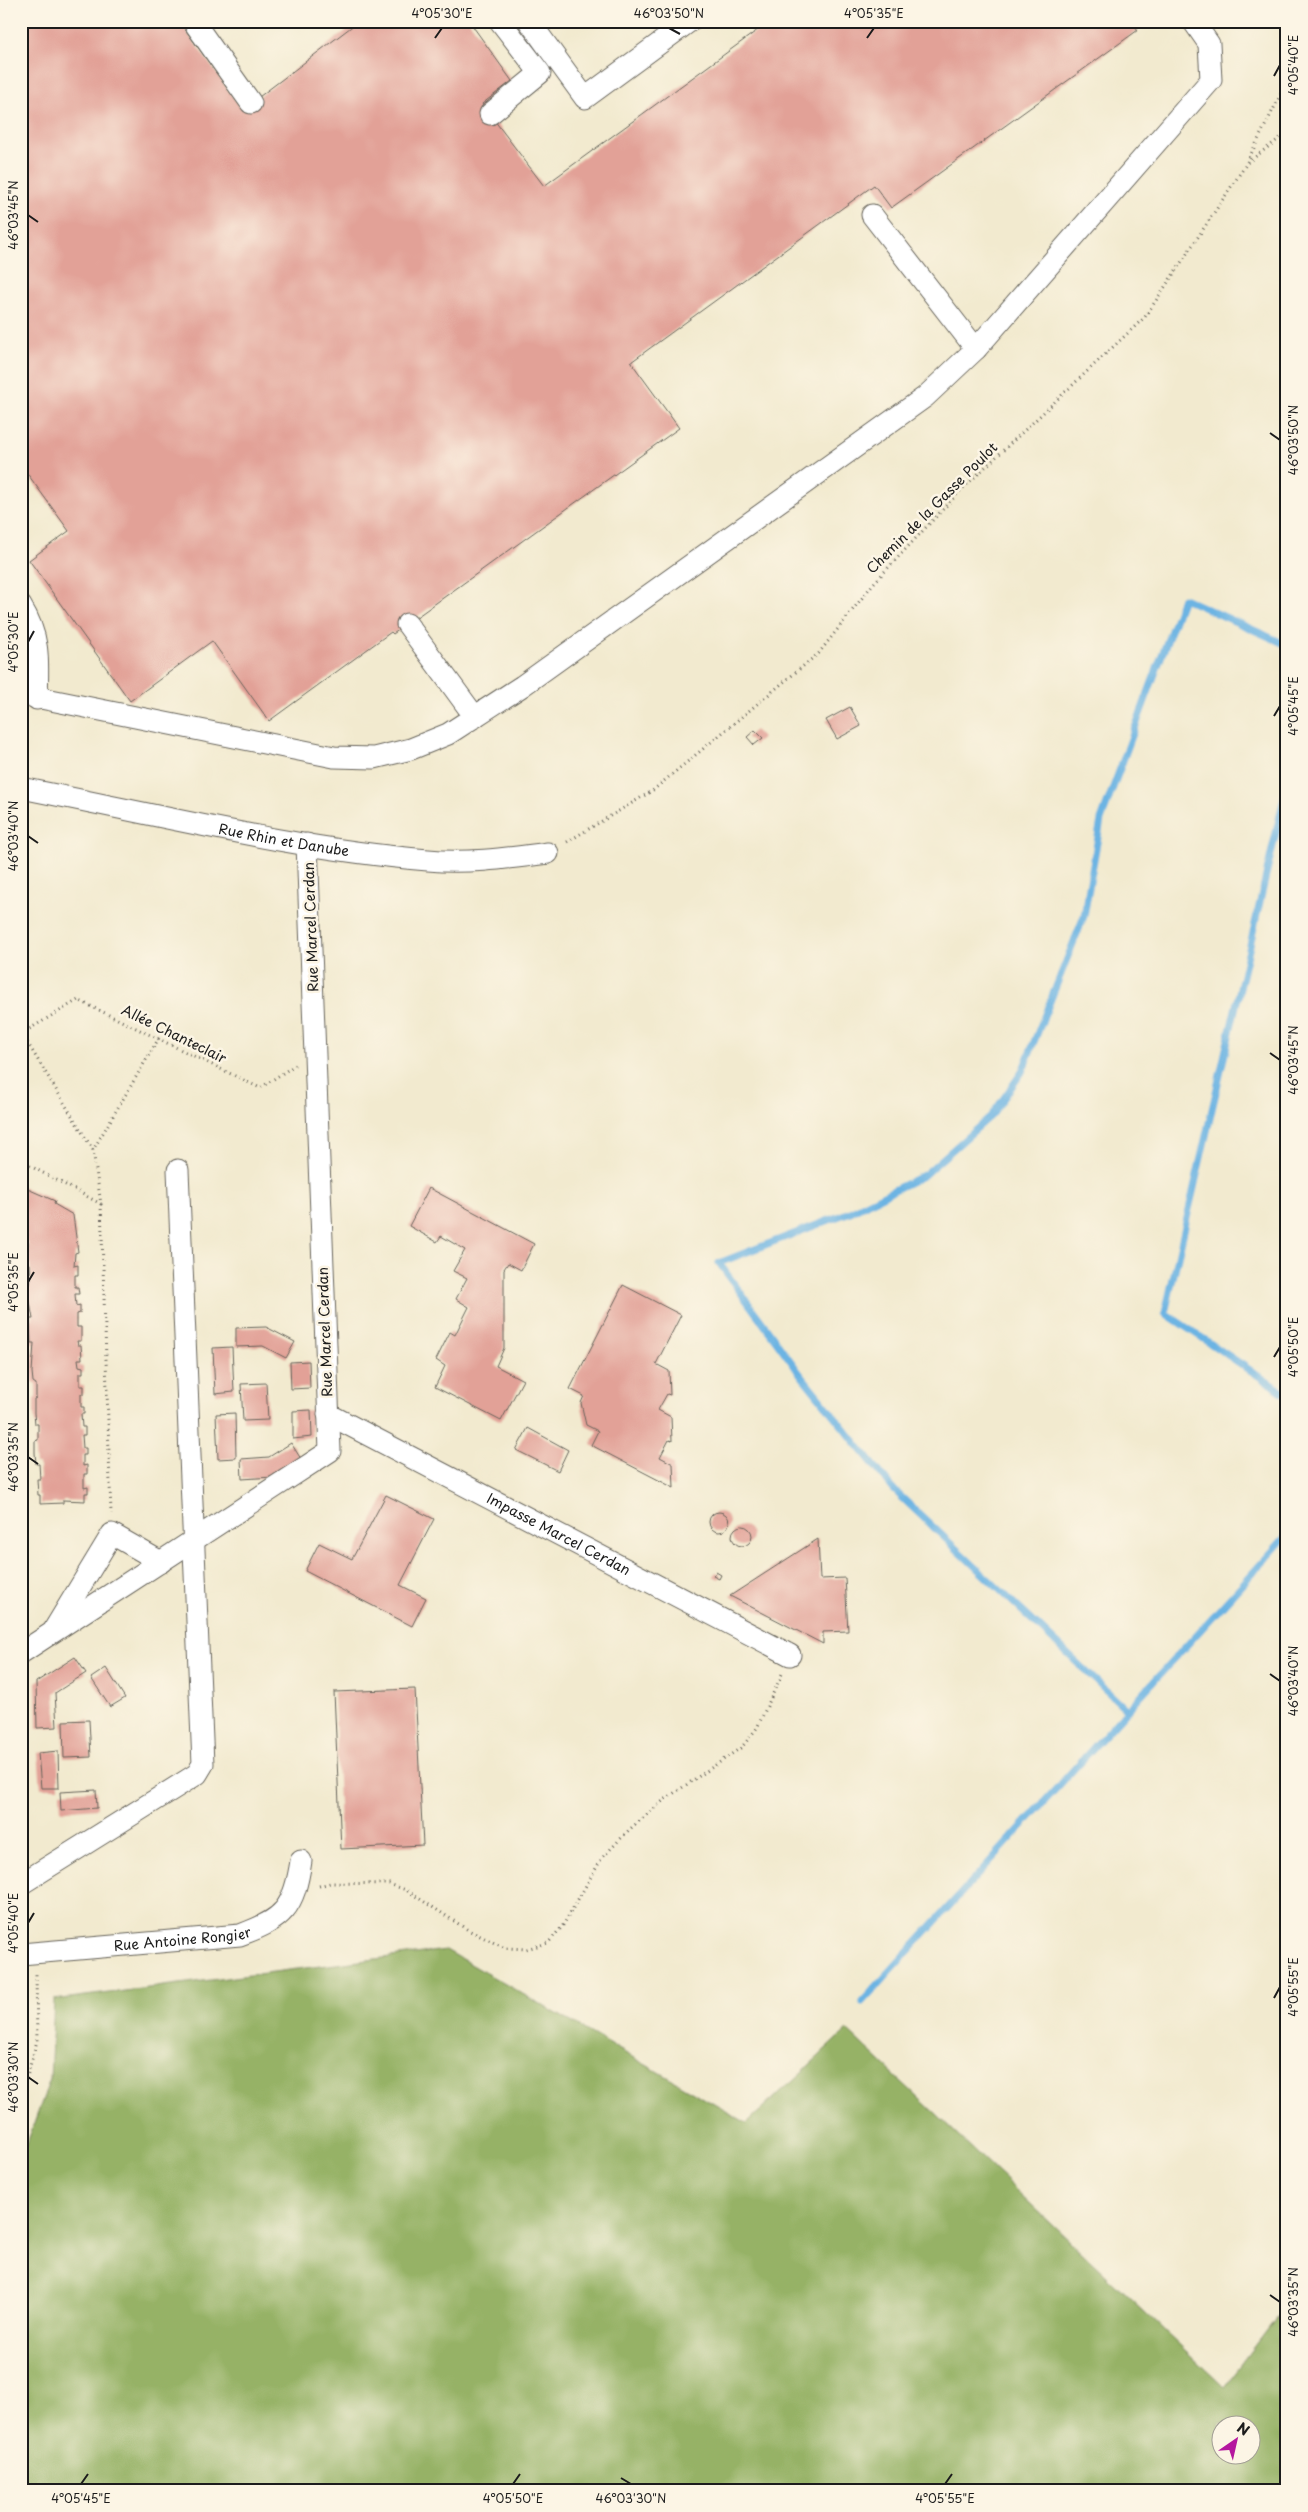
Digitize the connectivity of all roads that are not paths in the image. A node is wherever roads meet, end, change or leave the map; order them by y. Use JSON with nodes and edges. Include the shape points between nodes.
{"nodes":[{"id":1,"x":193,"y":21,"type":"edge"},
{"id":2,"x":500,"y":21,"type":"edge"},
{"id":3,"x":529,"y":21,"type":"edge"},
{"id":4,"x":690,"y":21,"type":"edge"},
{"id":5,"x":1193,"y":21,"type":"edge"},
{"id":6,"x":251,"y":103,"type":"dead end"},
{"id":7,"x":490,"y":114,"type":"dead end"},
{"id":8,"x":872,"y":215,"type":"dead end"},
{"id":9,"x":976,"y":349,"type":"junction"},
{"id":10,"x":21,"y":606,"type":"edge"},
{"id":11,"x":407,"y":624,"type":"dead end"},
{"id":12,"x":29,"y":697,"type":"edge"},
{"id":13,"x":475,"y":717,"type":"junction"},
{"id":14,"x":21,"y":788,"type":"edge"},
{"id":15,"x":307,"y":844,"type":"junction"},
{"id":16,"x":548,"y":853,"type":"road end"},
{"id":17,"x":178,"y":1170,"type":"dead end"},
{"id":18,"x":328,"y":1414,"type":"junction"},
{"id":19,"x":194,"y":1541,"type":"junction"},
{"id":20,"x":161,"y":1562,"type":"junction"},
{"id":21,"x":52,"y":1633,"type":"junction"},
{"id":22,"x":21,"y":1653,"type":"edge"},
{"id":23,"x":790,"y":1655,"type":"road end"},
{"id":24,"x":301,"y":1861,"type":"dead end"},
{"id":25,"x":21,"y":1884,"type":"edge"},
{"id":26,"x":29,"y":1954,"type":"edge"}],
"edges":[{"from":1,"to":6,"type":"street"},
{"from":2,"to":7,"type":"street","via":[[540,73]]},
{"from":3,"to":4,"type":"street","via":[[585,98]]},
{"from":5,"to":9,"type":"street","via":[[1209,44],[1211,80]]},
{"from":8,"to":9,"type":"street"},
{"from":9,"to":13,"type":"street","via":[[917,402]]},
{"from":10,"to":12,"type":"street","via":[[30,620],[39,649]]},
{"from":11,"to":13,"type":"street"},
{"from":12,"to":13,"type":"street","via":[[334,757],[374,758],[411,749],[448,734]]},
{"from":14,"to":15,"type":"street","name":"Rue Rhin et Danube"},
{"from":15,"to":16,"type":"street","name":"Rue Rhin et Danube","via":[[429,860],[490,860]]},
{"from":15,"to":18,"type":"street","name":"Rue Marcel Cerdan"},
{"from":17,"to":19,"type":"street"},
{"from":18,"to":19,"type":"street","name":"Rue Marcel Cerdan","via":[[330,1450]]},
{"from":18,"to":23,"type":"street","name":"Impasse Marcel Cerdan"},
{"from":19,"to":20,"type":"street","name":"Rue Marcel Cerdan"},
{"from":19,"to":25,"type":"street","via":[[203,1764],[197,1774]]},
{"from":20,"to":21,"type":"street","name":"Rue Marcel Cerdan"},
{"from":20,"to":21,"type":"street","via":[[112,1534]]},
{"from":21,"to":22,"type":"street","name":"Rue Marcel Cerdan"},
{"from":24,"to":26,"type":"street","name":"Rue Antoine Rongier","via":[[296,1891],[287,1908],[268,1925],[240,1935]]}]}
